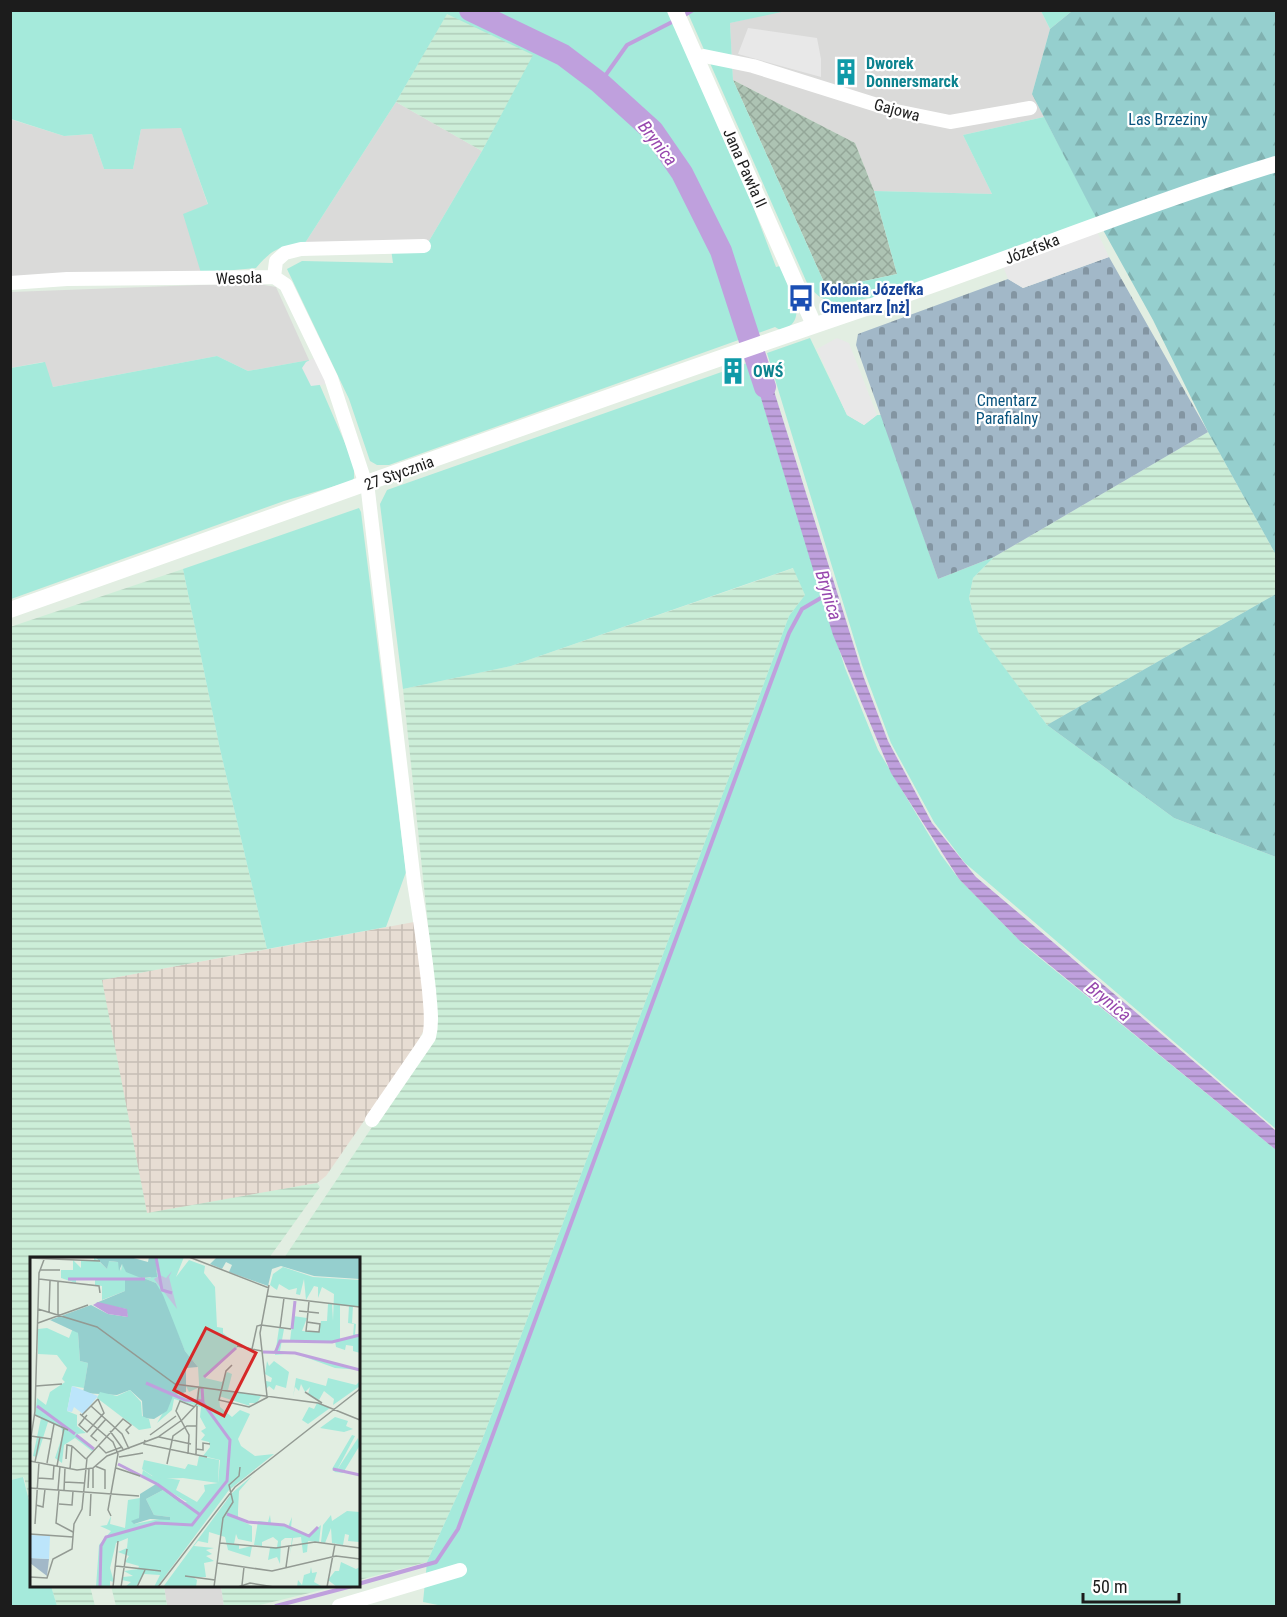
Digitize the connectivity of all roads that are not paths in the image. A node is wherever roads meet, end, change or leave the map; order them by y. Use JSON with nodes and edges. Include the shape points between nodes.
{"nodes":[{"id":1,"x":675,"y":10,"type":"edge"},
{"id":2,"x":697,"y":59,"type":"junction"},
{"id":3,"x":1030,"y":108,"type":"dead end"},
{"id":4,"x":1276,"y":164,"type":"edge"},
{"id":5,"x":424,"y":246,"type":"dead end"},
{"id":6,"x":274,"y":276,"type":"junction"},
{"id":7,"x":10,"y":283,"type":"edge"},
{"id":8,"x":814,"y":325,"type":"junction"},
{"id":9,"x":780,"y":337,"type":"joint"},
{"id":10,"x":366,"y":484,"type":"junction"},
{"id":11,"x":10,"y":610,"type":"edge"},
{"id":12,"x":372,"y":1120,"type":"dead end"},
{"id":13,"x":460,"y":1570,"type":"dead end"},
{"id":14,"x":339,"y":1606,"type":"edge"}],
"edges":[{"from":1,"to":2,"type":"street","name":"Jana Pawła II"},
{"from":2,"to":3,"type":"street","name":"Gajowa","via":[[704,56],[753,66],[896,111],[950,122]]},
{"from":2,"to":8,"type":"street","name":"Jana Pawła II"},
{"from":4,"to":8,"type":"street","name":"Józefska"},
{"from":5,"to":6,"type":"street","via":[[302,249],[276,261]]},
{"from":6,"to":7,"type":"street","name":"Wesoła"},
{"from":6,"to":10,"type":"street","name":"Wesoła","via":[[286,285],[331,378]]},
{"from":8,"to":9,"type":"street","name":"Józefska"},
{"from":9,"to":10,"type":"street","name":"27 Stycznia"},
{"from":10,"to":11,"type":"street","name":"27 Stycznia"},
{"from":10,"to":12,"type":"street","name":"Wesoła","via":[[424,945],[431,1030]]},
{"from":13,"to":14,"type":"street"}]}
